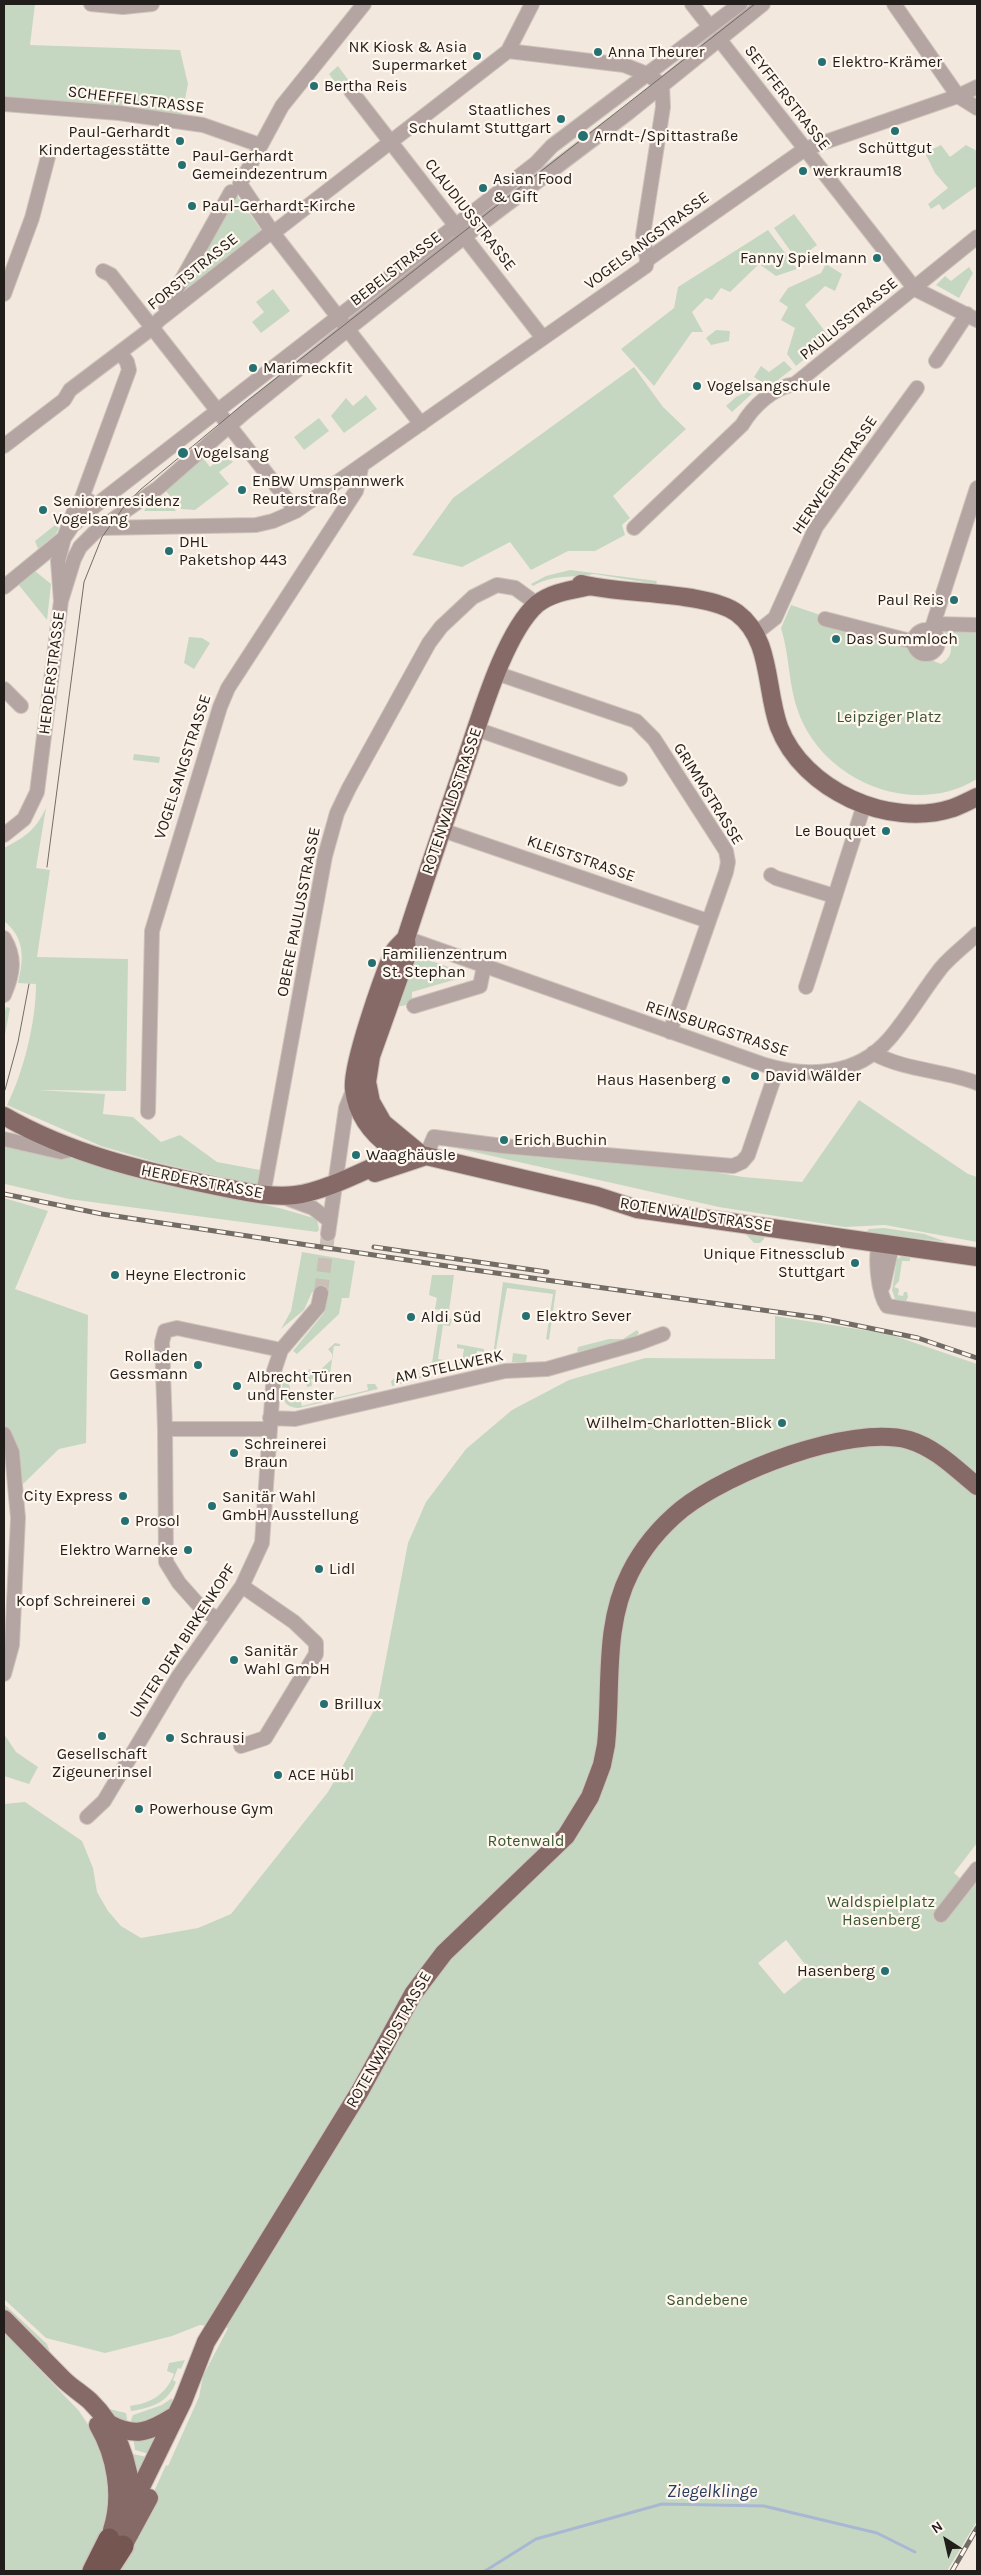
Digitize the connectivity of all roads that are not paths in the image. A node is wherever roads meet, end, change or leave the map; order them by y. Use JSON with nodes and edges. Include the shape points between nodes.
{"nodes":[{"id":1,"x":91,"y":4,"type":"edge"},
{"id":2,"x":152,"y":4,"type":"edge"},
{"id":3,"x":364,"y":4,"type":"edge"},
{"id":4,"x":532,"y":4,"type":"edge"},
{"id":5,"x":692,"y":4,"type":"edge"},
{"id":6,"x":740,"y":4,"type":"edge"},
{"id":7,"x":763,"y":4,"type":"edge"},
{"id":8,"x":894,"y":4,"type":"edge"},
{"id":9,"x":710,"y":27,"type":"junction"},
{"id":10,"x":719,"y":39,"type":"junction"},
{"id":11,"x":508,"y":51,"type":"junction"},
{"id":12,"x":647,"y":74,"type":"junction"},
{"id":13,"x":662,"y":85,"type":"junction"},
{"id":14,"x":977,"y":87,"type":"edge"},
{"id":15,"x":351,"y":90,"type":"dead end"},
{"id":16,"x":958,"y":96,"type":"junction"},
{"id":17,"x":4,"y":104,"type":"edge"},
{"id":18,"x":977,"y":108,"type":"edge"},
{"id":19,"x":390,"y":141,"type":"junction"},
{"id":20,"x":260,"y":145,"type":"junction"},
{"id":21,"x":805,"y":149,"type":"junction"},
{"id":22,"x":48,"y":157,"type":"dead end"},
{"id":23,"x":236,"y":188,"type":"junction"},
{"id":24,"x":460,"y":231,"type":"junction"},
{"id":25,"x":273,"y":233,"type":"junction"},
{"id":26,"x":977,"y":237,"type":"edge"},
{"id":27,"x":647,"y":260,"type":"junction"},
{"id":28,"x":103,"y":271,"type":"dead end"},
{"id":29,"x":915,"y":289,"type":"junction"},
{"id":30,"x":4,"y":294,"type":"edge"},
{"id":31,"x":166,"y":308,"type":"dead end"},
{"id":32,"x":340,"y":317,"type":"junction"},
{"id":33,"x":972,"y":317,"type":"edge"},
{"id":34,"x":152,"y":328,"type":"junction"},
{"id":35,"x":348,"y":331,"type":"junction"},
{"id":36,"x":543,"y":338,"type":"junction"},
{"id":37,"x":120,"y":352,"type":"junction"},
{"id":38,"x":936,"y":361,"type":"dead end"},
{"id":39,"x":917,"y":388,"type":"dead end"},
{"id":40,"x":217,"y":411,"type":"junction"},
{"id":41,"x":421,"y":424,"type":"junction"},
{"id":42,"x":229,"y":426,"type":"junction"},
{"id":43,"x":4,"y":446,"type":"edge"},
{"id":44,"x":361,"y":468,"type":"junction"},
{"id":45,"x":977,"y":488,"type":"edge"},
{"id":46,"x":80,"y":503,"type":"junction"},
{"id":47,"x":95,"y":506,"type":"junction"},
{"id":48,"x":134,"y":506,"type":"junction"},
{"id":49,"x":296,"y":511,"type":"junction"},
{"id":50,"x":101,"y":528,"type":"junction"},
{"id":51,"x":140,"y":528,"type":"junction"},
{"id":52,"x":634,"y":528,"type":"dead end"},
{"id":53,"x":64,"y":538,"type":"junction"},
{"id":54,"x":36,"y":561,"type":"junction"},
{"id":55,"x":64,"y":576,"type":"junction"},
{"id":56,"x":4,"y":587,"type":"edge"},
{"id":57,"x":61,"y":601,"type":"joint"},
{"id":58,"x":532,"y":601,"type":"junction"},
{"id":59,"x":825,"y":619,"type":"dead end"},
{"id":60,"x":977,"y":625,"type":"edge"},
{"id":61,"x":933,"y":627,"type":"junction"},
{"id":62,"x":756,"y":634,"type":"junction"},
{"id":63,"x":914,"y":642,"type":"junction"},
{"id":64,"x":498,"y":669,"type":"junction"},
{"id":65,"x":4,"y":689,"type":"edge"},
{"id":66,"x":21,"y":706,"type":"dead end"},
{"id":67,"x":476,"y":729,"type":"junction"},
{"id":68,"x":620,"y":779,"type":"dead end"},
{"id":69,"x":977,"y":797,"type":"edge"},
{"id":70,"x":864,"y":805,"type":"junction"},
{"id":71,"x":442,"y":830,"type":"junction"},
{"id":72,"x":4,"y":835,"type":"edge"},
{"id":73,"x":771,"y":875,"type":"dead end"},
{"id":74,"x":834,"y":896,"type":"junction"},
{"id":75,"x":708,"y":921,"type":"junction"},
{"id":76,"x":977,"y":934,"type":"edge"},
{"id":77,"x":4,"y":938,"type":"edge"},
{"id":78,"x":406,"y":938,"type":"junction"},
{"id":79,"x":484,"y":966,"type":"junction"},
{"id":80,"x":806,"y":987,"type":"dead end"},
{"id":81,"x":4,"y":995,"type":"edge"},
{"id":82,"x":414,"y":1006,"type":"dead end"},
{"id":83,"x":374,"y":1029,"type":"junction"},
{"id":84,"x":670,"y":1032,"type":"junction"},
{"id":85,"x":873,"y":1053,"type":"junction"},
{"id":86,"x":777,"y":1069,"type":"junction"},
{"id":87,"x":977,"y":1083,"type":"edge"},
{"id":88,"x":354,"y":1088,"type":"junction"},
{"id":89,"x":148,"y":1112,"type":"dead end"},
{"id":90,"x":4,"y":1116,"type":"edge"},
{"id":91,"x":4,"y":1139,"type":"edge"},
{"id":92,"x":394,"y":1146,"type":"junction"},
{"id":93,"x":75,"y":1149,"type":"junction"},
{"id":94,"x":423,"y":1155,"type":"junction"},
{"id":95,"x":360,"y":1173,"type":"junction"},
{"id":96,"x":337,"y":1181,"type":"junction"},
{"id":97,"x":263,"y":1195,"type":"junction"},
{"id":98,"x":282,"y":1196,"type":"junction"},
{"id":99,"x":886,"y":1245,"type":"junction"},
{"id":100,"x":977,"y":1257,"type":"edge"},
{"id":101,"x":321,"y":1293,"type":"tunnel mouth"},
{"id":102,"x":977,"y":1320,"type":"edge"},
{"id":103,"x":663,"y":1334,"type":"dead end"},
{"id":104,"x":281,"y":1350,"type":"junction"},
{"id":105,"x":270,"y":1424,"type":"junction"},
{"id":106,"x":166,"y":1430,"type":"junction"},
{"id":107,"x":4,"y":1434,"type":"edge"},
{"id":108,"x":977,"y":1486,"type":"edge"},
{"id":109,"x":242,"y":1586,"type":"junction"},
{"id":110,"x":218,"y":1619,"type":"junction"},
{"id":111,"x":4,"y":1674,"type":"edge"},
{"id":112,"x":240,"y":1746,"type":"dead end"},
{"id":113,"x":87,"y":1817,"type":"dead end"},
{"id":114,"x":977,"y":1869,"type":"edge"},
{"id":115,"x":941,"y":1915,"type":"dead end"},
{"id":116,"x":4,"y":2319,"type":"edge"},
{"id":117,"x":69,"y":2384,"type":"junction"},
{"id":118,"x":183,"y":2401,"type":"junction"},
{"id":119,"x":173,"y":2417,"type":"junction"},
{"id":120,"x":108,"y":2423,"type":"junction"},
{"id":121,"x":132,"y":2506,"type":"junction"},
{"id":122,"x":116,"y":2542,"type":"junction"},
{"id":123,"x":94,"y":2571,"type":"edge"},
{"id":124,"x":107,"y":2571,"type":"edge"}],
"edges":[{"from":1,"to":2,"type":"street","via":[[123,7]]},
{"from":3,"to":20,"type":"street","via":[[282,106]]},
{"from":4,"to":11,"type":"street","name":"FORSTSTRASSE"},
{"from":5,"to":9,"type":"street"},
{"from":6,"to":9,"type":"street","name":"BEBELSTRASSE"},
{"from":7,"to":10,"type":"street","name":"BEBELSTRASSE"},
{"from":8,"to":16,"type":"street"},
{"from":9,"to":12,"type":"street","name":"BEBELSTRASSE"},
{"from":10,"to":13,"type":"street","name":"BEBELSTRASSE"},
{"from":10,"to":21,"type":"street","name":"SEYFFERSTRASSE"},
{"from":11,"to":12,"type":"street","via":[[624,64]]},
{"from":11,"to":19,"type":"street","name":"FORSTSTRASSE"},
{"from":12,"to":13,"type":"street"},
{"from":12,"to":24,"type":"street","name":"BEBELSTRASSE","via":[[552,146]]},
{"from":13,"to":24,"type":"street","name":"BEBELSTRASSE"},
{"from":13,"to":27,"type":"street","via":[[663,107],[643,235]]},
{"from":14,"to":16,"type":"street","name":"VOGELSANGSTRASSE"},
{"from":15,"to":19,"type":"street","name":"CLAUDIUSSTRASSE"},
{"from":16,"to":18,"type":"street"},
{"from":16,"to":21,"type":"street","name":"VOGELSANGSTRASSE"},
{"from":17,"to":20,"type":"street","name":"SCHEFFELSTRASSE","via":[[120,113],[203,124]]},
{"from":19,"to":24,"type":"street","name":"CLAUDIUSSTRASSE"},
{"from":19,"to":25,"type":"street","name":"FORSTSTRASSE"},
{"from":20,"to":23,"type":"street"},
{"from":21,"to":27,"type":"street","name":"VOGELSANGSTRASSE"},
{"from":21,"to":29,"type":"street","name":"SEYFFERSTRASSE"},
{"from":22,"to":30,"type":"street","via":[[32,218]]},
{"from":23,"to":25,"type":"street"},
{"from":23,"to":31,"type":"street"},
{"from":24,"to":32,"type":"street","name":"BEBELSTRASSE"},
{"from":24,"to":35,"type":"street","name":"BEBELSTRASSE"},
{"from":24,"to":36,"type":"street","name":"CLAUDIUSSTRASSE"},
{"from":25,"to":32,"type":"street"},
{"from":25,"to":34,"type":"street","name":"FORSTSTRASSE"},
{"from":26,"to":29,"type":"street","name":"PAULUSSTRASSE"},
{"from":27,"to":36,"type":"street","name":"VOGELSANGSTRASSE","via":[[646,266]]},
{"from":28,"to":34,"type":"street","via":[[111,275]]},
{"from":29,"to":33,"type":"street","name":"SEYFFERSTRASSE"},
{"from":29,"to":52,"type":"street","name":"PAULUSSTRASSE","via":[[795,384],[782,386],[772,394]]},
{"from":32,"to":35,"type":"street"},
{"from":32,"to":40,"type":"street","name":"BEBELSTRASSE"},
{"from":33,"to":38,"type":"street"},
{"from":34,"to":37,"type":"street","name":"FORSTSTRASSE"},
{"from":34,"to":40,"type":"street"},
{"from":35,"to":41,"type":"street"},
{"from":35,"to":42,"type":"street","name":"BEBELSTRASSE"},
{"from":36,"to":41,"type":"street","name":"VOGELSANGSTRASSE"},
{"from":37,"to":43,"type":"street","name":"FORSTSTRASSE"},
{"from":37,"to":46,"type":"street","via":[[129,370]]},
{"from":39,"to":62,"type":"street","name":"HERWEGHSTRASSE","via":[[816,527],[775,618]]},
{"from":40,"to":42,"type":"street"},
{"from":40,"to":47,"type":"street","name":"BEBELSTRASSE"},
{"from":41,"to":44,"type":"street","name":"VOGELSANGSTRASSE"},
{"from":42,"to":48,"type":"street","name":"BEBELSTRASSE"},
{"from":42,"to":49,"type":"street"},
{"from":44,"to":49,"type":"street","name":"VOGELSANGSTRASSE"},
{"from":44,"to":89,"type":"street","name":"VOGELSANGSTRASSE","via":[[356,491],[228,688],[220,706],[152,931]]},
{"from":45,"to":61,"type":"street"},
{"from":46,"to":47,"type":"street","via":[[88,500]]},
{"from":46,"to":53,"type":"street","via":[[72,512]]},
{"from":47,"to":53,"type":"street","name":"BEBELSTRASSE","via":[[72,526]]},
{"from":48,"to":50,"type":"street","name":"BEBELSTRASSE"},
{"from":48,"to":51,"type":"street"},
{"from":49,"to":51,"type":"street","name":"VOGELSANGSTRASSE","via":[[256,525]]},
{"from":50,"to":51,"type":"street","name":"VOGELSANGSTRASSE"},
{"from":50,"to":55,"type":"street","name":"BEBELSTRASSE","via":[[80,547]]},
{"from":53,"to":54,"type":"street","name":"BEBELSTRASSE"},
{"from":53,"to":55,"type":"street","via":[[58,561]]},
{"from":54,"to":55,"type":"street"},
{"from":54,"to":56,"type":"street","name":"BEBELSTRASSE"},
{"from":55,"to":57,"type":"street","name":"BEBELSTRASSE"},
{"from":57,"to":72,"type":"street","name":"HERDERSTRASSE","via":[[37,792],[24,818]]},
{"from":58,"to":62,"type":"main road","name":"ROTENWALDSTRASSE","via":[[591,586],[720,604],[737,613]]},
{"from":58,"to":64,"type":"main road","name":"ROTENWALDSTRASSE"},
{"from":58,"to":97,"type":"street","name":"OBERE PAULUSSTRASSE","via":[[509,586],[497,585],[473,597],[441,627],[429,643],[337,813],[325,856]]},
{"from":59,"to":63,"type":"street"},
{"from":60,"to":61,"type":"street"},
{"from":61,"to":63,"type":"street","via":[[922,631]]},
{"from":61,"to":63,"type":"street","via":[[939,645],[931,654],[919,652]]},
{"from":62,"to":70,"type":"main road","name":"ROTENWALDSTRASSE","via":[[779,726],[792,750],[804,766],[824,783]]},
{"from":64,"to":67,"type":"main road","name":"ROTENWALDSTRASSE"},
{"from":64,"to":75,"type":"street","name":"GRIMMSTRASSE","via":[[636,721],[654,739],[726,851],[726,872]]},
{"from":65,"to":66,"type":"street"},
{"from":67,"to":68,"type":"street"},
{"from":67,"to":71,"type":"main road","name":"ROTENWALDSTRASSE"},
{"from":69,"to":70,"type":"main road","name":"ROTENWALDSTRASSE","via":[[953,808],[931,812],[900,812]]},
{"from":70,"to":74,"type":"street"},
{"from":71,"to":75,"type":"street","name":"KLEISTSTRASSE"},
{"from":71,"to":78,"type":"main road","name":"ROTENWALDSTRASSE"},
{"from":73,"to":74,"type":"street"},
{"from":74,"to":80,"type":"street"},
{"from":75,"to":84,"type":"street","name":"GRIMMSTRASSE"},
{"from":76,"to":85,"type":"street","name":"REINSBURGSTRASSE","via":[[943,966],[888,1040]]},
{"from":77,"to":81,"type":"street","via":[[13,966]]},
{"from":78,"to":79,"type":"street","name":"REINSBURGSTRASSE"},
{"from":78,"to":83,"type":"main road","name":"ROTENWALDSTRASSE","via":[[394,951]]},
{"from":79,"to":82,"type":"street","via":[[480,986]]},
{"from":79,"to":84,"type":"street","name":"REINSBURGSTRASSE"},
{"from":83,"to":88,"type":"main road","name":"ROTENWALDSTRASSE","via":[[357,1062]]},
{"from":83,"to":92,"type":"main road","name":"ROTENWALDSTRASSE","via":[[367,1082],[371,1102]]},
{"from":84,"to":86,"type":"street","name":"REINSBURGSTRASSE"},
{"from":85,"to":86,"type":"street","name":"REINSBURGSTRASSE","via":[[853,1065],[828,1072],[808,1074]]},
{"from":85,"to":87,"type":"street","via":[[905,1066]]},
{"from":86,"to":94,"type":"street","via":[[748,1155],[733,1166],[503,1146],[445,1136],[434,1136]]},
{"from":88,"to":92,"type":"main road","name":"ROTENWALDSTRASSE","via":[[366,1122],[373,1132]]},
{"from":88,"to":96,"type":"street","name":"ROTENWALDSTRASSE","via":[[346,1108]]},
{"from":90,"to":93,"type":"main road","name":"HERDERSTRASSE"},
{"from":91,"to":93,"type":"street","via":[[62,1152]]},
{"from":92,"to":94,"type":"main road","name":"ROTENWALDSTRASSE"},
{"from":92,"to":95,"type":"main road","name":"HERDERSTRASSE","via":[[384,1162]]},
{"from":93,"to":97,"type":"main road","name":"HERDERSTRASSE","via":[[127,1166]]},
{"from":94,"to":95,"type":"main road","via":[[376,1173]]},
{"from":94,"to":99,"type":"main road","name":"ROTENWALDSTRASSE","via":[[597,1196],[637,1209]]},
{"from":95,"to":96,"type":"main road","name":"HERDERSTRASSE"},
{"from":96,"to":98,"type":"main road","name":"HERDERSTRASSE","via":[[311,1191]]},
{"from":96,"to":98,"type":"street","via":[[329,1228],[313,1208]]},
{"from":97,"to":98,"type":"main road","name":"HERDERSTRASSE"},
{"from":99,"to":100,"type":"main road","name":"ROTENWALDSTRASSE"},
{"from":99,"to":102,"type":"street","via":[[881,1296],[890,1308]]},
{"from":101,"to":104,"type":"street","name":"UNTER DEM BIRKENKOPF","via":[[318,1307]]},
{"from":103,"to":105,"type":"street","name":"AM STELLWERK","via":[[639,1344],[547,1369],[505,1371]]},
{"from":104,"to":105,"type":"street","name":"UNTER DEM BIRKENKOPF","via":[[274,1371]]},
{"from":104,"to":106,"type":"street","via":[[177,1328],[165,1331],[162,1342]]},
{"from":105,"to":106,"type":"street","name":"AM STELLWERK"},
{"from":105,"to":109,"type":"street","name":"UNTER DEM BIRKENKOPF","via":[[262,1543]]},
{"from":106,"to":110,"type":"street","via":[[166,1562],[170,1572],[203,1610]]},
{"from":107,"to":111,"type":"street","via":[[12,1452],[18,1518],[12,1645]]},
{"from":108,"to":118,"type":"main road","name":"ROTENWALDSTRASSE","via":[[928,1448],[897,1438],[865,1438],[787,1457],[732,1479],[694,1501],[657,1533],[629,1574],[618,1604],[612,1635],[606,1744],[597,1781],[586,1805],[566,1836],[444,1953],[413,1994],[360,2091],[208,2340]]},
{"from":109,"to":110,"type":"street","name":"UNTER DEM BIRKENKOPF"},
{"from":109,"to":112,"type":"street","via":[[294,1622],[316,1643],[316,1654],[265,1738]]},
{"from":110,"to":113,"type":"street","name":"UNTER DEM BIRKENKOPF","via":[[178,1677],[104,1801]]},
{"from":114,"to":115,"type":"street"},
{"from":116,"to":117,"type":"main road"},
{"from":117,"to":120,"type":"main road"},
{"from":117,"to":122,"type":"main road","name":"ROTENWALDSTRASSE","via":[[99,2426],[113,2460],[117,2494]]},
{"from":118,"to":119,"type":"main road","name":"ROTENWALDSTRASSE"},
{"from":118,"to":122,"type":"main road","name":"ROTENWALDSTRASSE","via":[[180,2420],[145,2507]]},
{"from":119,"to":120,"type":"main road","via":[[145,2431],[127,2431]]},
{"from":119,"to":121,"type":"main road","name":"ROTENWALDSTRASSE"},
{"from":120,"to":121,"type":"main road","via":[[126,2460]]},
{"from":121,"to":122,"type":"main road","name":"ROTENWALDSTRASSE"},
{"from":122,"to":123,"type":"highway","name":"ROTENWALDSTRASSE"},
{"from":122,"to":124,"type":"highway","name":"ROTENWALDSTRASSE"}]}
